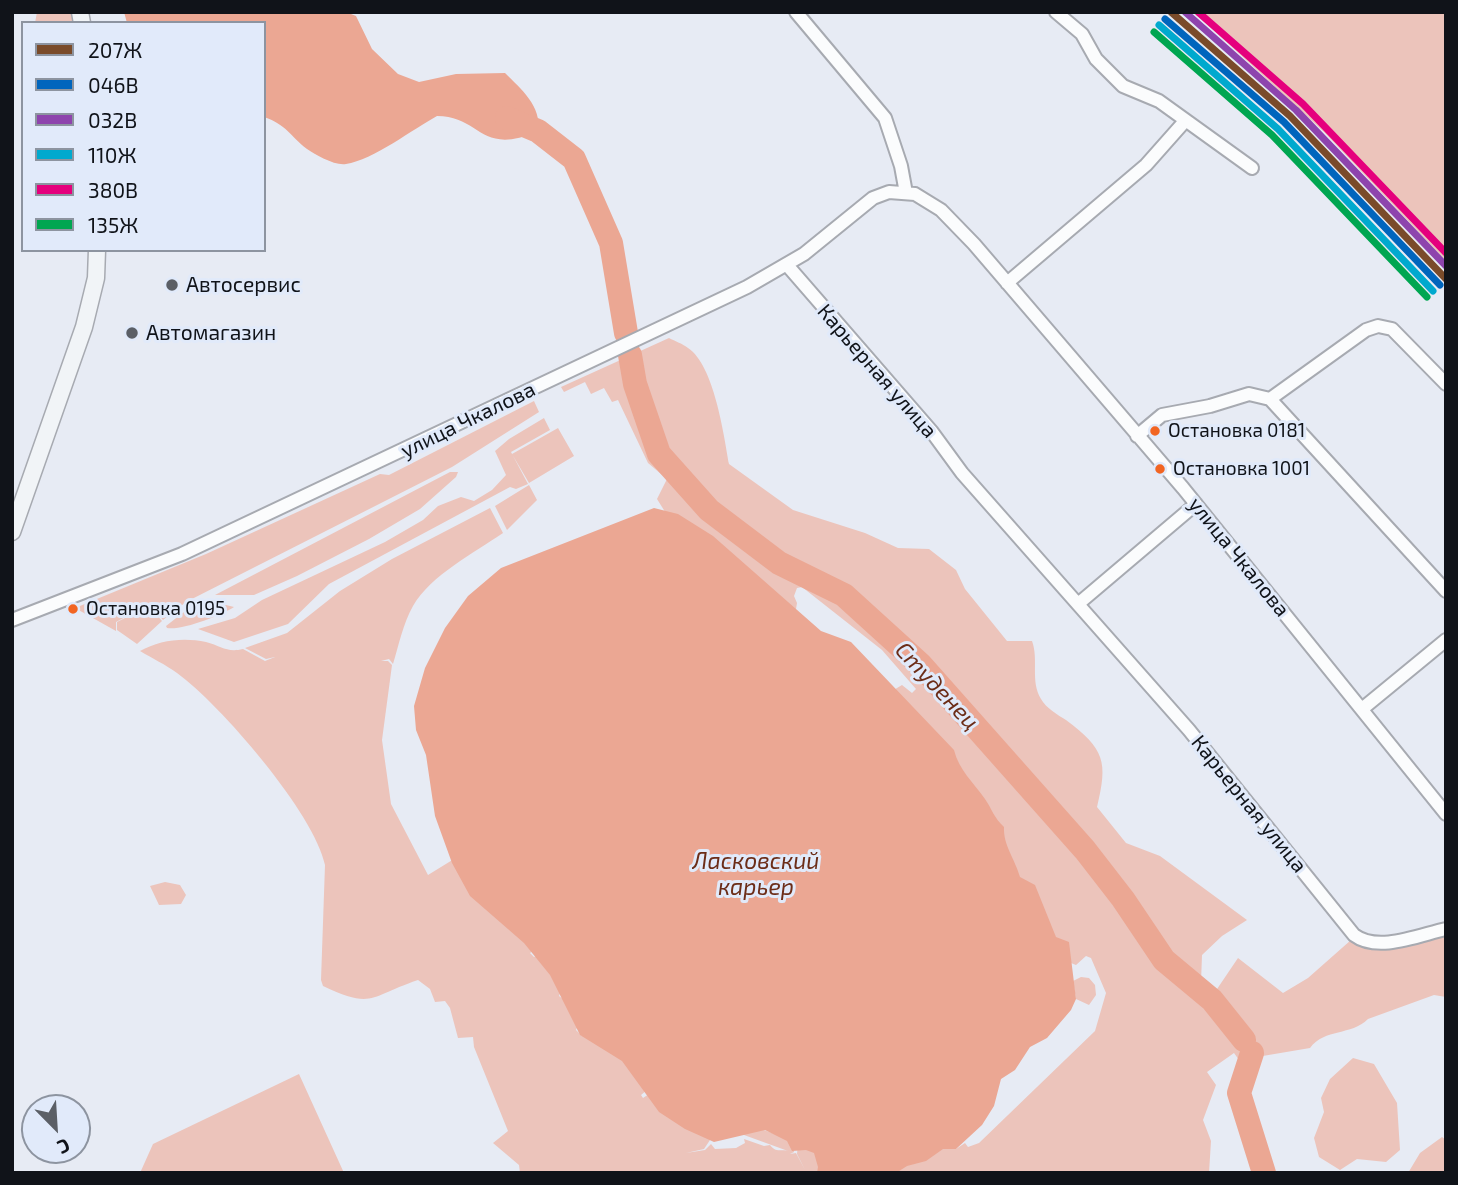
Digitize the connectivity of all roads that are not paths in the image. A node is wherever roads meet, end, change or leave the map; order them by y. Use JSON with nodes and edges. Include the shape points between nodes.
{"nodes":[{"id":1,"x":796,"y":12,"type":"edge"},
{"id":2,"x":1056,"y":12,"type":"edge"},
{"id":3,"x":1185,"y":121,"type":"junction"},
{"id":4,"x":1252,"y":168,"type":"dead end"},
{"id":5,"x":906,"y":193,"type":"junction"},
{"id":6,"x":97,"y":252,"type":"edge"},
{"id":7,"x":787,"y":265,"type":"junction"},
{"id":8,"x":1007,"y":283,"type":"junction"},
{"id":9,"x":1446,"y":384,"type":"edge"},
{"id":10,"x":1270,"y":398,"type":"junction"},
{"id":11,"x":1137,"y":436,"type":"junction"},
{"id":12,"x":1196,"y":504,"type":"junction"},
{"id":13,"x":12,"y":532,"type":"edge"},
{"id":14,"x":1446,"y":591,"type":"edge"},
{"id":15,"x":1078,"y":604,"type":"junction"},
{"id":16,"x":12,"y":620,"type":"edge"},
{"id":17,"x":1446,"y":640,"type":"edge"},
{"id":18,"x":1362,"y":709,"type":"junction"},
{"id":19,"x":1446,"y":814,"type":"edge"},
{"id":20,"x":1446,"y":929,"type":"edge"}],
"edges":[{"from":1,"to":5,"type":"street","via":[[885,118]]},
{"from":2,"to":3,"type":"street","via":[[1082,34],[1096,59],[1122,86],[1159,100]]},
{"from":3,"to":4,"type":"street"},
{"from":3,"to":8,"type":"street","via":[[1146,165]]},
{"from":5,"to":7,"type":"street","name":"улица Чкалова","via":[[889,192],[873,198]]},
{"from":5,"to":8,"type":"street","name":"улица Чкалова","via":[[941,210]]},
{"from":6,"to":13,"type":"main road","via":[[96,278],[84,327]]},
{"from":7,"to":15,"type":"street","name":"Карьерная улица"},
{"from":7,"to":16,"type":"street","name":"улица Чкалова","via":[[258,520],[103,588]]},
{"from":8,"to":11,"type":"street","name":"улица Чкалова"},
{"from":9,"to":10,"type":"street","via":[[1392,329],[1378,326]]},
{"from":10,"to":11,"type":"street","via":[[1250,394],[1162,415]]},
{"from":10,"to":14,"type":"street"},
{"from":11,"to":12,"type":"street","name":"улица Чкалова"},
{"from":12,"to":15,"type":"street"},
{"from":12,"to":18,"type":"street","name":"улица Чкалова"},
{"from":15,"to":20,"type":"street","name":"Карьерная улица","via":[[1189,730],[1354,934],[1376,944]]},
{"from":17,"to":18,"type":"street"},
{"from":18,"to":19,"type":"street","name":"улица Чкалова"}]}
